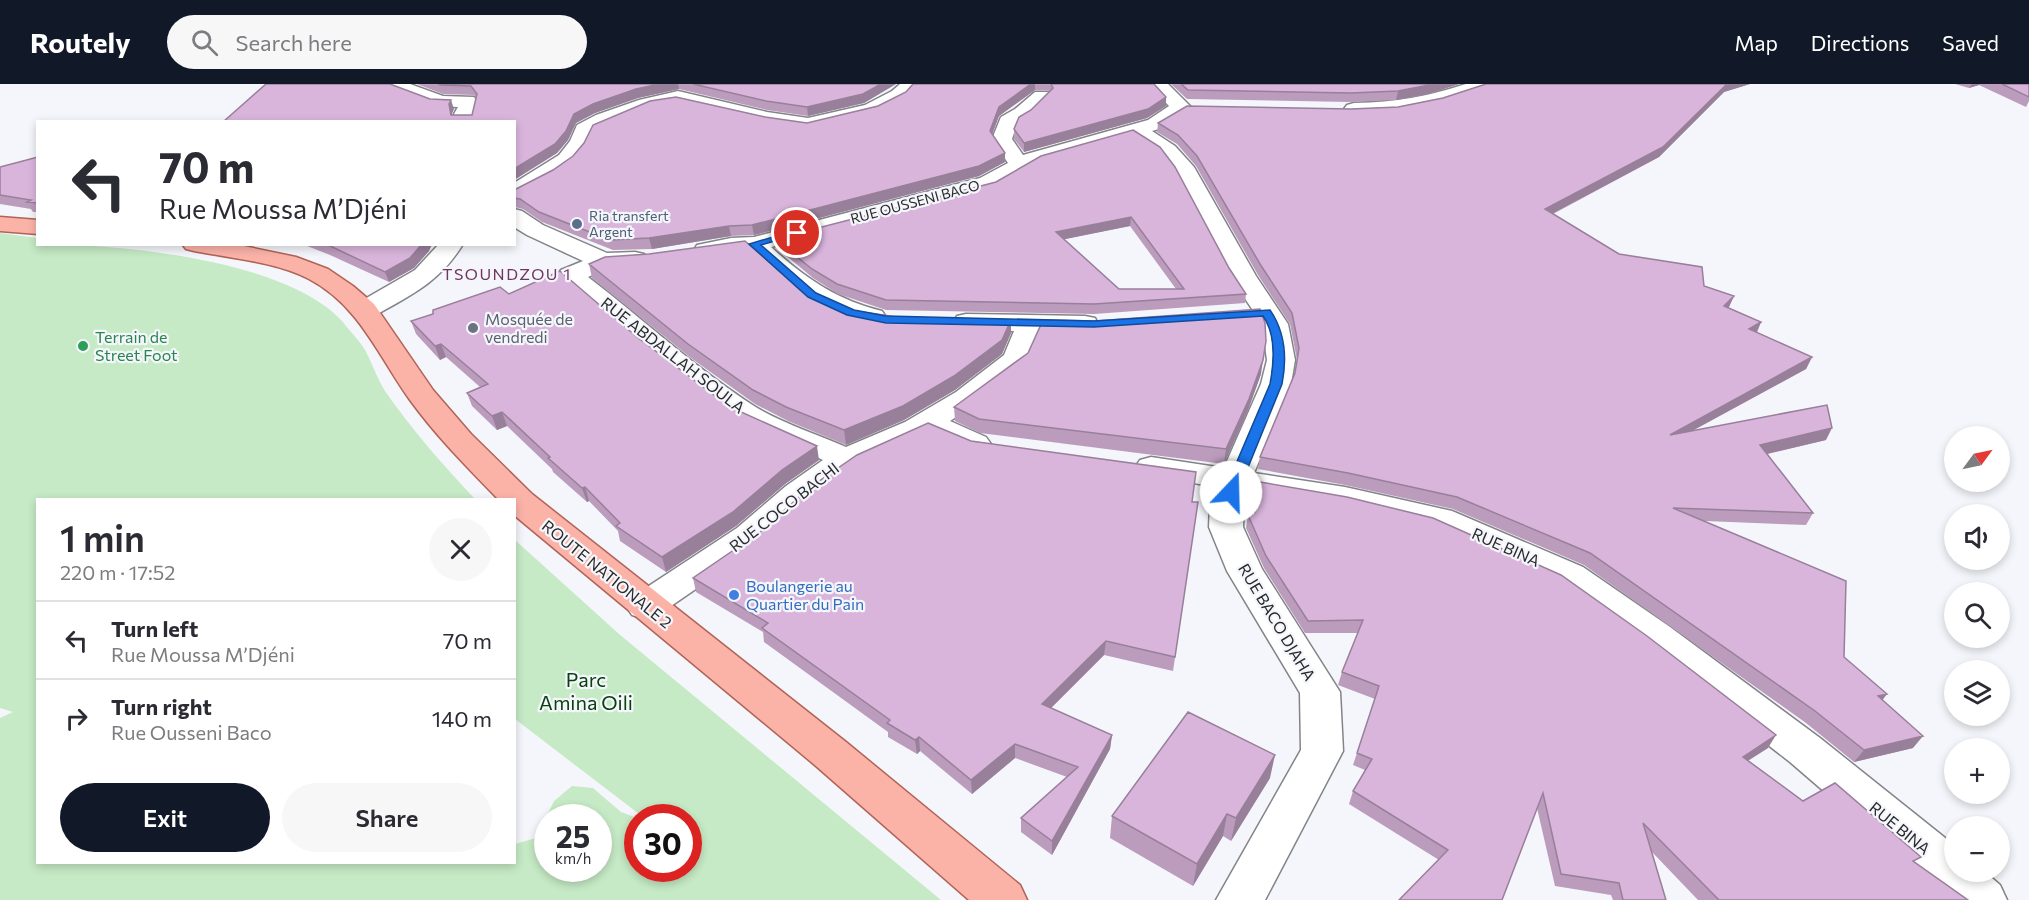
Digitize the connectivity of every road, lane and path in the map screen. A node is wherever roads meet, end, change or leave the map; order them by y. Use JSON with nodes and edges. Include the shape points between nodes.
{"nodes":[{"id":1,"x":393,"y":84,"type":"edge"},
{"id":2,"x":910,"y":84,"type":"edge"},
{"id":3,"x":1157,"y":84,"type":"edge"},
{"id":4,"x":1478,"y":86,"type":"edge"},
{"id":5,"x":1042,"y":96,"type":"edge"},
{"id":6,"x":1338,"y":110,"type":"edge"},
{"id":7,"x":465,"y":120,"type":"edge"},
{"id":8,"x":1137,"y":130,"type":"junction"},
{"id":9,"x":1020,"y":166,"type":"junction"},
{"id":10,"x":516,"y":191,"type":"edge"},
{"id":11,"x":516,"y":217,"type":"edge"},
{"id":12,"x":0,"y":222,"type":"edge"},
{"id":13,"x":34,"y":226,"type":"edge"},
{"id":14,"x":754,"y":244,"type":"junction"},
{"id":15,"x":204,"y":246,"type":"edge"},
{"id":16,"x":450,"y":246,"type":"edge"},
{"id":17,"x":682,"y":255,"type":"edge"},
{"id":18,"x":652,"y":258,"type":"edge"},
{"id":19,"x":604,"y":261,"type":"junction"},
{"id":20,"x":365,"y":310,"type":"junction"},
{"id":21,"x":898,"y":320,"type":"edge"},
{"id":22,"x":946,"y":321,"type":"edge"},
{"id":23,"x":1030,"y":323,"type":"junction"},
{"id":24,"x":1106,"y":323,"type":"edge"},
{"id":25,"x":927,"y":422,"type":"junction"},
{"id":26,"x":1005,"y":448,"type":"edge"},
{"id":27,"x":846,"y":459,"type":"junction"},
{"id":28,"x":1119,"y":463,"type":"edge"},
{"id":29,"x":1236,"y":478,"type":"junction"},
{"id":30,"x":645,"y":606,"type":"junction"},
{"id":31,"x":1003,"y":900,"type":"edge"},
{"id":32,"x":1240,"y":900,"type":"edge"},
{"id":33,"x":1983,"y":900,"type":"edge"}],
"edges":[{"from":1,"to":7,"type":"street","via":[[441,102],[467,101]]},
{"from":2,"to":10,"type":"street","via":[[899,95],[871,109],[808,124],[678,97],[662,99],[584,129],[571,158]]},
{"from":3,"to":8,"type":"street","name":"RUE OUSSENI BACO","via":[[1191,107]]},
{"from":4,"to":6,"type":"street","via":[[1396,108]]},
{"from":5,"to":9,"type":"street","via":[[1008,121],[1002,139]]},
{"from":8,"to":9,"type":"street","name":"RUE OUSSENI BACO","via":[[1042,154]]},
{"from":8,"to":29,"type":"street","name":"RUE BACO DJAHA","via":[[1168,150],[1186,172],[1243,276],[1255,313],[1275,324],[1280,366],[1276,384]]},
{"from":9,"to":14,"type":"street","name":"RUE OUSSENI BACO","via":[[988,183]]},
{"from":11,"to":19,"type":"street"},
{"from":12,"to":13,"type":"main road"},
{"from":14,"to":17,"type":"street","name":"RUE OUSSENI BACO"},
{"from":14,"to":21,"type":"street","via":[[812,295],[851,313]]},
{"from":15,"to":20,"type":"main road","name":"ROUTE NATIONALE 2","via":[[296,264],[327,279]]},
{"from":16,"to":20,"type":"street","via":[[431,273]]},
{"from":18,"to":19,"type":"street"},
{"from":19,"to":27,"type":"street","name":"RUE ABDALLAH SOULA","via":[[570,274],[652,343],[745,413]]},
{"from":20,"to":30,"type":"main road","name":"ROUTE NATIONALE 2","via":[[422,396],[460,441],[520,502]]},
{"from":22,"to":23,"type":"street"},
{"from":23,"to":24,"type":"street"},
{"from":23,"to":25,"type":"street","name":"RUE COCO BACHI","via":[[1017,359]]},
{"from":25,"to":26,"type":"street","via":[[972,444]]},
{"from":25,"to":27,"type":"street","name":"RUE COCO BACHI"},
{"from":27,"to":30,"type":"street","name":"RUE COCO BACHI","via":[[798,493],[749,536]]},
{"from":28,"to":29,"type":"street","name":"RUE BINA"},
{"from":29,"to":32,"type":"street","name":"RUE BACO DJAHA","via":[[1227,505],[1226,527],[1245,572],[1320,692],[1322,751]]},
{"from":29,"to":33,"type":"street","name":"RUE BINA","via":[[1440,519],[1570,576],[1805,750]]},
{"from":30,"to":31,"type":"main road","name":"ROUTE NATIONALE 2","via":[[831,754]]}]}
